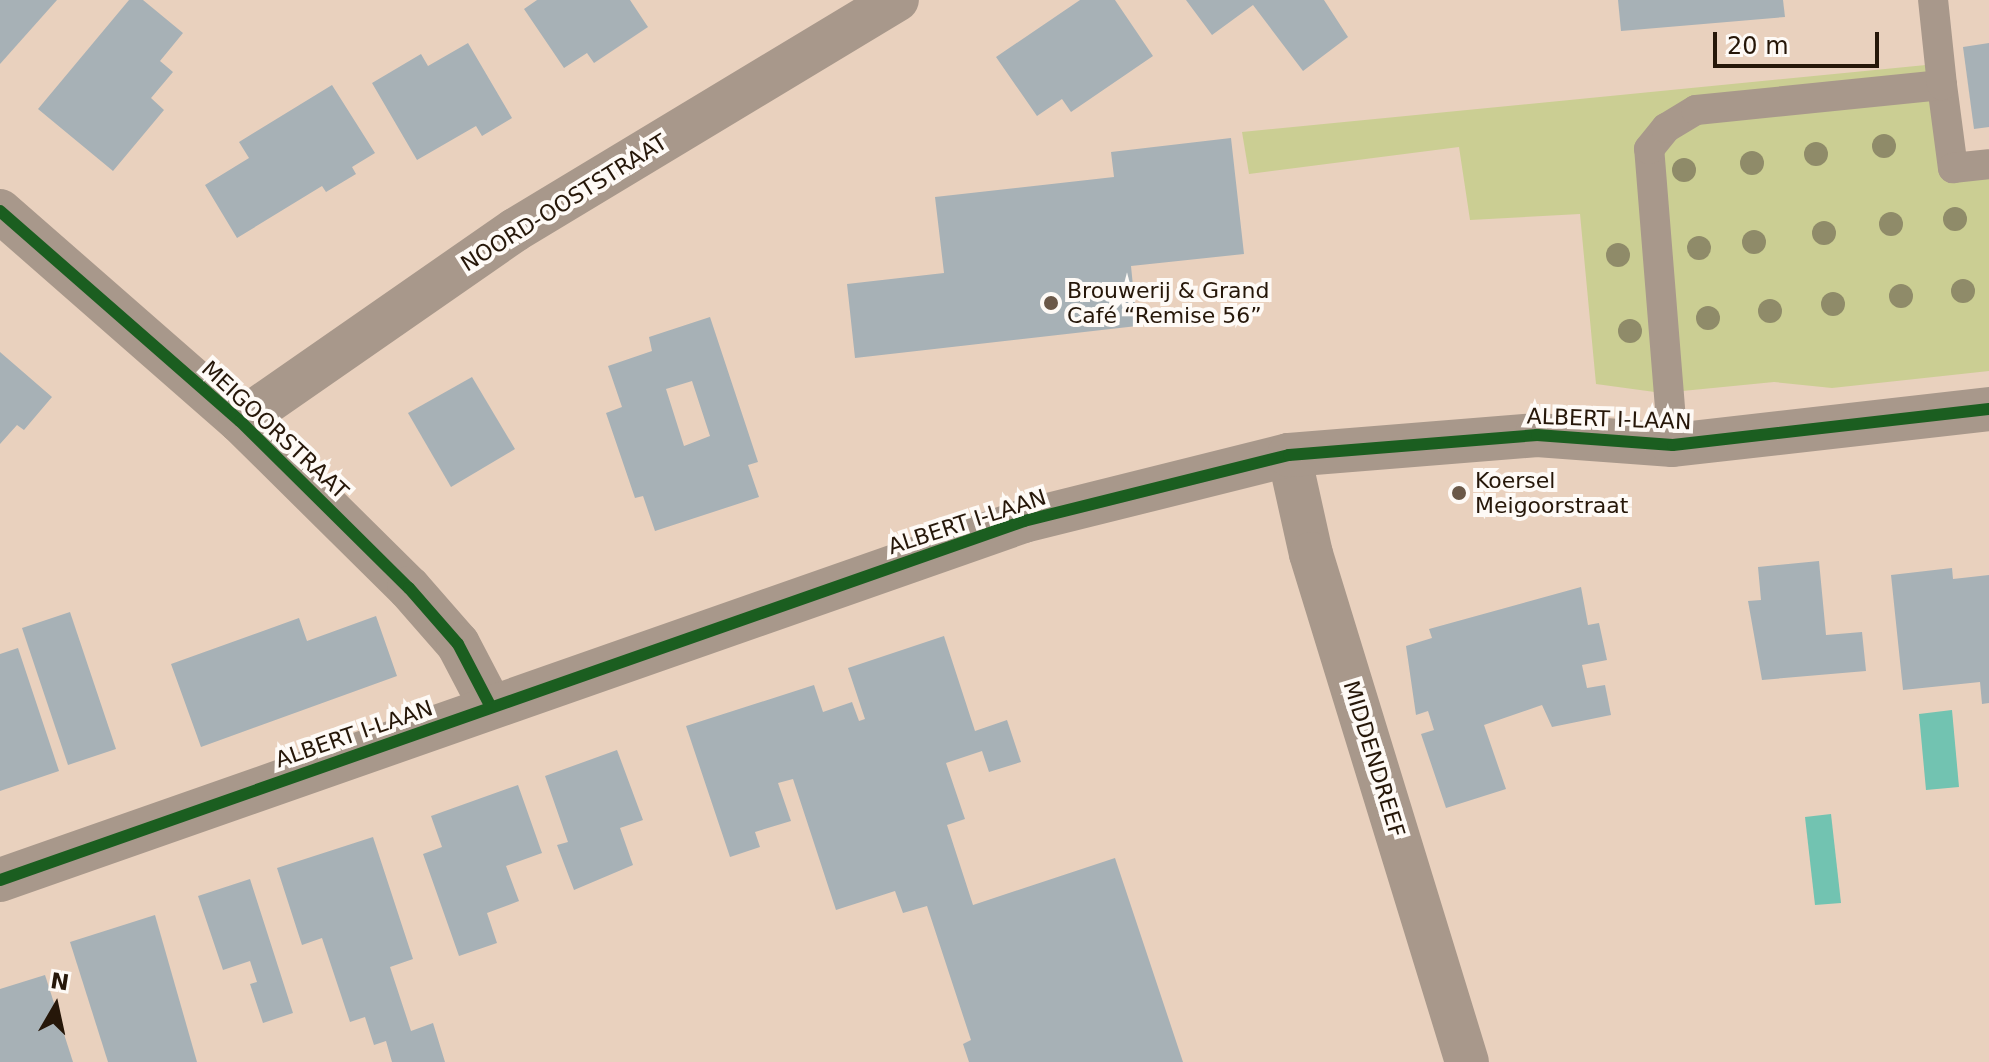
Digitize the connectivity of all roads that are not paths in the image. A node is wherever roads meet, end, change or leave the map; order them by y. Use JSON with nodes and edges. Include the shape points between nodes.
{"nodes":[{"id":1,"x":897,"y":0,"type":"edge"},
{"id":2,"x":1933,"y":0,"type":"edge"},
{"id":3,"x":1942,"y":85,"type":"junction"},
{"id":4,"x":1989,"y":164,"type":"edge"},
{"id":5,"x":0,"y":211,"type":"edge"},
{"id":6,"x":1989,"y":409,"type":"edge"},
{"id":7,"x":240,"y":421,"type":"junction"},
{"id":8,"x":1673,"y":445,"type":"junction"},
{"id":9,"x":1289,"y":455,"type":"junction"},
{"id":10,"x":491,"y":707,"type":"junction"},
{"id":11,"x":0,"y":880,"type":"edge"},
{"id":12,"x":1467,"y":1062,"type":"edge"}],
"edges":[{"from":1,"to":7,"type":"street","name":"NOORD-OOSTSTRAAT","via":[[515,230]]},
{"from":2,"to":3,"type":"lane"},
{"from":3,"to":4,"type":"lane","via":[[1953,168]]},
{"from":3,"to":8,"type":"lane","via":[[1696,110],[1666,128],[1649,149]]},
{"from":5,"to":7,"type":"street","name":"MEIGOORSTRAAT"},
{"from":6,"to":8,"type":"street","name":"ALBERT I-LAAN"},
{"from":7,"to":10,"type":"street","name":"MEIGOORSTRAAT","via":[[409,588],[458,644]]},
{"from":8,"to":9,"type":"street","name":"ALBERT I-LAAN","via":[[1537,435]]},
{"from":9,"to":10,"type":"street","name":"ALBERT I-LAAN","via":[[1024,521]]},
{"from":9,"to":12,"type":"street","name":"MIDDENDREEF","via":[[1311,554]]},
{"from":10,"to":11,"type":"street","name":"ALBERT I-LAAN"}]}
